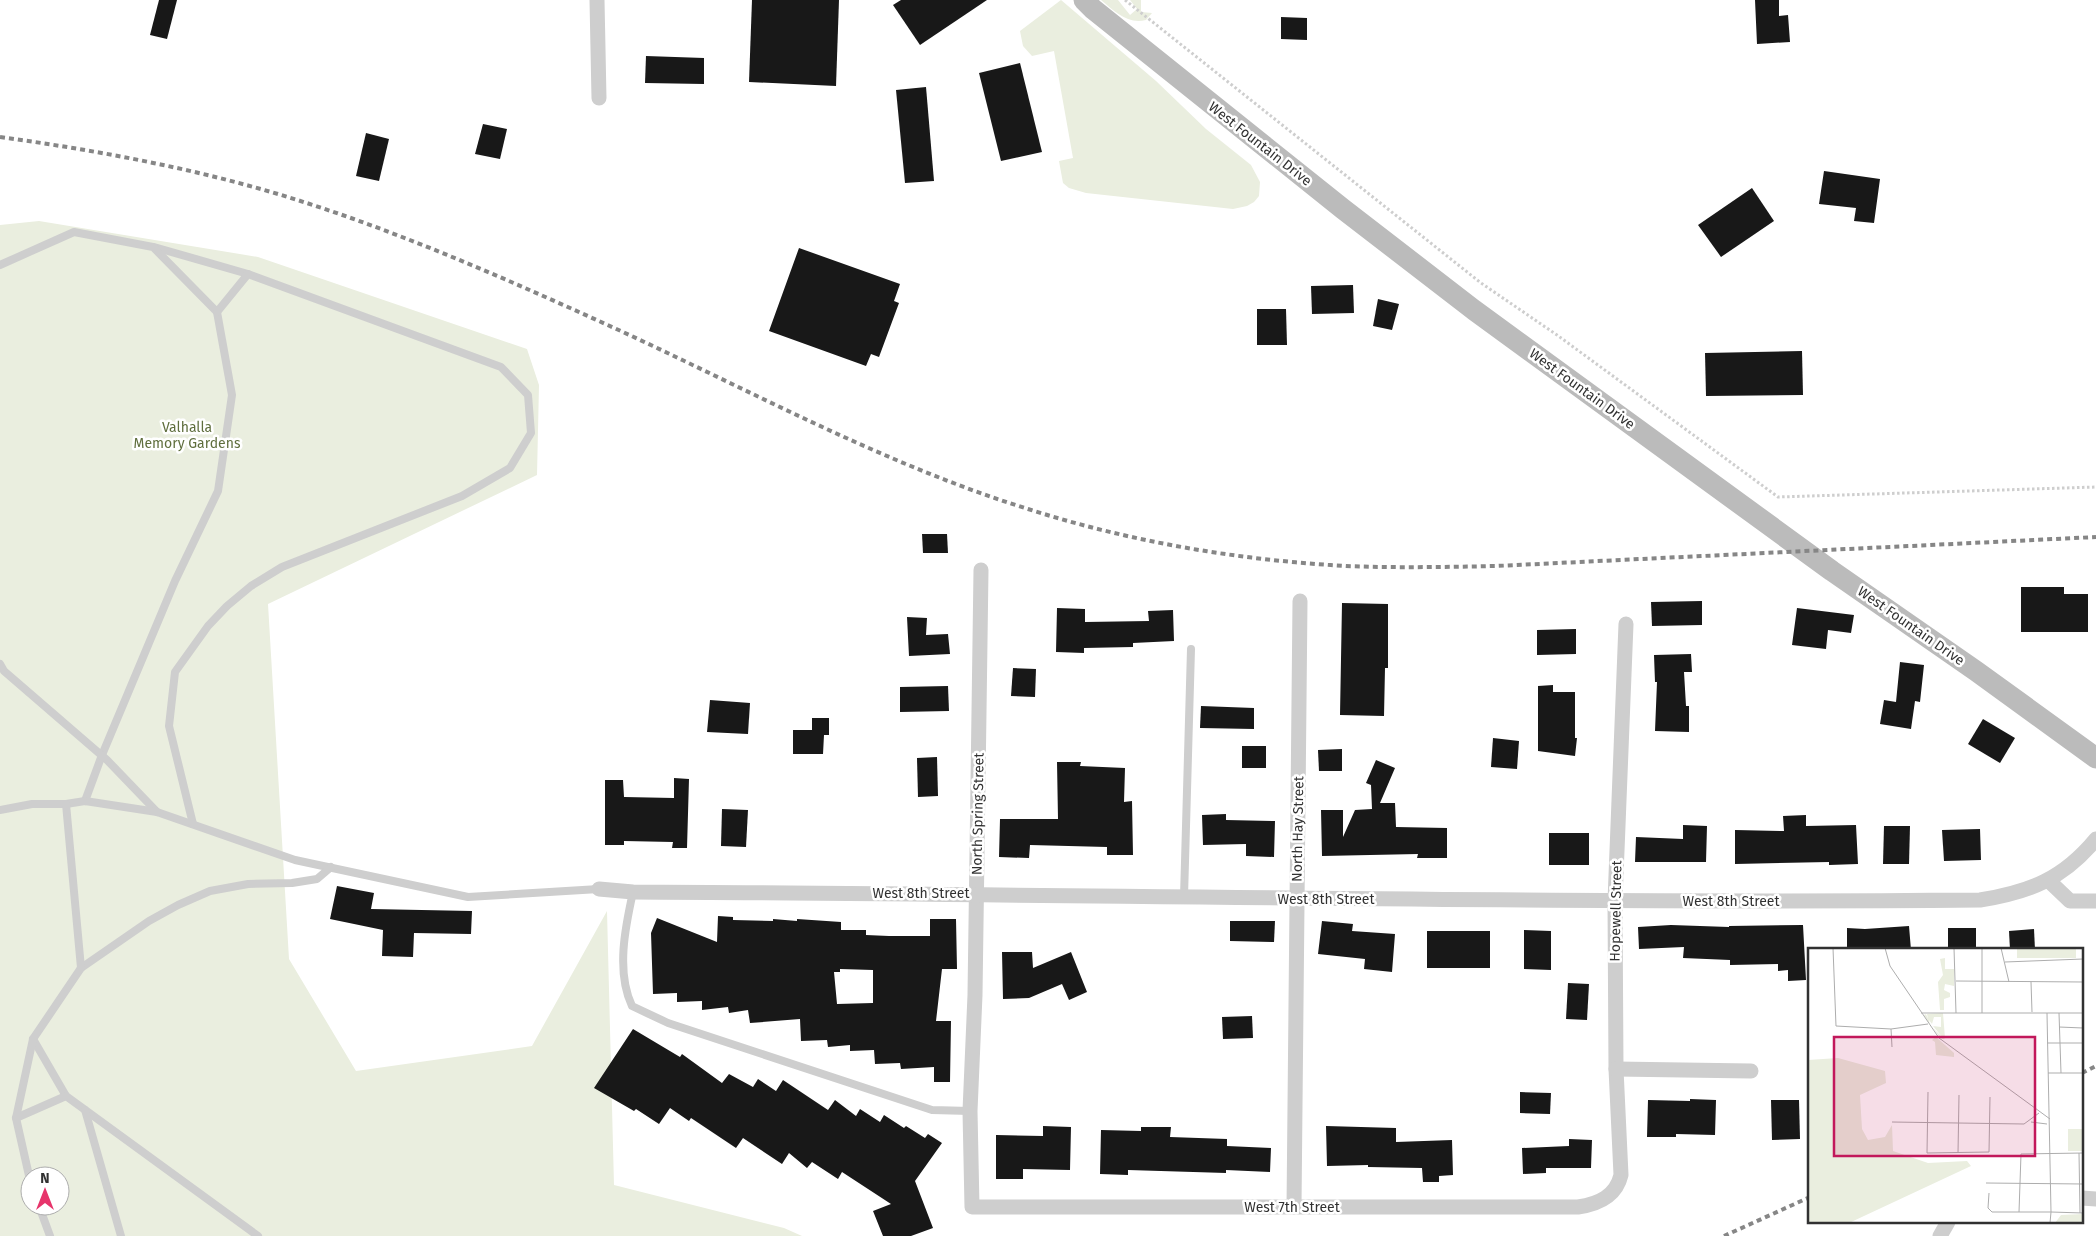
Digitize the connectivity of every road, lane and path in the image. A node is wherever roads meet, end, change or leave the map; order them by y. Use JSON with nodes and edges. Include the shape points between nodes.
{"nodes":[{"id":1,"x":597,"y":0,"type":"edge"},
{"id":2,"x":1084,"y":0,"type":"edge"},
{"id":3,"x":1125,"y":0,"type":"edge"},
{"id":4,"x":599,"y":98,"type":"dead end"},
{"id":5,"x":153,"y":247,"type":"junction"},
{"id":6,"x":0,"y":266,"type":"edge"},
{"id":7,"x":248,"y":274,"type":"junction"},
{"id":8,"x":216,"y":312,"type":"junction"},
{"id":9,"x":2096,"y":487,"type":"edge"},
{"id":10,"x":981,"y":570,"type":"dead end"},
{"id":11,"x":1300,"y":601,"type":"dead end"},
{"id":12,"x":1626,"y":624,"type":"dead end"},
{"id":13,"x":1191,"y":649,"type":"dead end"},
{"id":14,"x":0,"y":664,"type":"edge"},
{"id":15,"x":102,"y":756,"type":"junction"},
{"id":16,"x":2096,"y":758,"type":"edge"},
{"id":17,"x":85,"y":801,"type":"junction"},
{"id":18,"x":66,"y":804,"type":"junction"},
{"id":19,"x":0,"y":810,"type":"edge"},
{"id":20,"x":156,"y":812,"type":"junction"},
{"id":21,"x":194,"y":824,"type":"junction"},
{"id":22,"x":2096,"y":839,"type":"edge"},
{"id":23,"x":331,"y":867,"type":"junction"},
{"id":24,"x":2049,"y":881,"type":"junction"},
{"id":25,"x":599,"y":889,"type":"joint"},
{"id":26,"x":633,"y":892,"type":"junction"},
{"id":27,"x":977,"y":894,"type":"junction"},
{"id":28,"x":1184,"y":897,"type":"junction"},
{"id":29,"x":1297,"y":899,"type":"junction"},
{"id":30,"x":1615,"y":901,"type":"junction"},
{"id":31,"x":2096,"y":901,"type":"edge"},
{"id":32,"x":81,"y":968,"type":"junction"},
{"id":33,"x":33,"y":1039,"type":"junction"},
{"id":34,"x":1616,"y":1068,"type":"junction"},
{"id":35,"x":1751,"y":1071,"type":"dead end"},
{"id":36,"x":66,"y":1096,"type":"junction"},
{"id":37,"x":85,"y":1110,"type":"junction"},
{"id":38,"x":970,"y":1111,"type":"junction"},
{"id":39,"x":16,"y":1118,"type":"junction"},
{"id":40,"x":27,"y":1166,"type":"edge"},
{"id":41,"x":1609,"y":1195,"type":"joint"},
{"id":42,"x":972,"y":1207,"type":"joint"},
{"id":43,"x":1294,"y":1207,"type":"junction"},
{"id":44,"x":43,"y":1216,"type":"edge"},
{"id":45,"x":1947,"y":1224,"type":"edge"},
{"id":46,"x":50,"y":1236,"type":"edge"},
{"id":47,"x":121,"y":1236,"type":"edge"},
{"id":48,"x":258,"y":1236,"type":"edge"},
{"id":49,"x":1940,"y":1236,"type":"edge"}],
"edges":[{"from":1,"to":4,"type":"street"},
{"from":2,"to":16,"type":"street","name":"West Fountain Drive","via":[[1213,107],[1482,315]]},
{"from":3,"to":9,"type":"path","via":[[1481,284],[1778,496]]},
{"from":5,"to":6,"type":"lane","via":[[74,232]]},
{"from":5,"to":7,"type":"lane"},
{"from":5,"to":8,"type":"lane"},
{"from":7,"to":8,"type":"lane"},
{"from":7,"to":21,"type":"lane","via":[[501,367],[528,395],[531,433],[510,468],[462,496],[282,567],[251,586],[208,626],[175,672],[169,726]]},
{"from":8,"to":15,"type":"lane","via":[[232,395],[218,491],[175,581]]},
{"from":10,"to":27,"type":"street","name":"North Spring Street"},
{"from":11,"to":29,"type":"street","name":"North Hay Street"},
{"from":12,"to":30,"type":"street","name":"Hopewell Street"},
{"from":13,"to":28,"type":"lane"},
{"from":14,"to":15,"type":"lane","via":[[4,671]]},
{"from":15,"to":17,"type":"lane"},
{"from":15,"to":20,"type":"lane"},
{"from":17,"to":18,"type":"lane"},
{"from":17,"to":20,"type":"lane"},
{"from":18,"to":19,"type":"lane","via":[[32,804]]},
{"from":18,"to":32,"type":"lane"},
{"from":20,"to":21,"type":"lane"},
{"from":21,"to":23,"type":"lane","via":[[295,860]]},
{"from":22,"to":24,"type":"street","name":"West 8th Street"},
{"from":23,"to":25,"type":"lane","via":[[468,896]]},
{"from":23,"to":32,"type":"lane","via":[[317,879],[248,884],[210,891],[149,921]]},
{"from":24,"to":30,"type":"street","name":"West 8th Street","via":[[2023,891],[1980,900]]},
{"from":24,"to":31,"type":"street","via":[[2070,901]]},
{"from":25,"to":26,"type":"street","name":"West 8th Street"},
{"from":26,"to":27,"type":"street","name":"West 8th Street"},
{"from":26,"to":38,"type":"lane","via":[[624,935],[626,995],[632,1006],[668,1023],[932,1110]]},
{"from":27,"to":28,"type":"street","name":"West 8th Street"},
{"from":27,"to":38,"type":"street","name":"North Spring Street"},
{"from":28,"to":29,"type":"street","name":"West 8th Street"},
{"from":29,"to":30,"type":"street","name":"West 8th Street"},
{"from":29,"to":43,"type":"street","name":"North Hay Street"},
{"from":30,"to":34,"type":"street","name":"Hopewell Street"},
{"from":32,"to":33,"type":"lane"},
{"from":33,"to":36,"type":"lane"},
{"from":33,"to":39,"type":"lane"},
{"from":34,"to":35,"type":"street"},
{"from":34,"to":41,"type":"street","name":"Hopewell Street","via":[[1620,1175],[1615,1190]]},
{"from":36,"to":37,"type":"lane"},
{"from":36,"to":39,"type":"lane"},
{"from":37,"to":47,"type":"lane"},
{"from":37,"to":48,"type":"lane"},
{"from":38,"to":42,"type":"street","name":"North Spring Street"},
{"from":39,"to":40,"type":"lane"},
{"from":41,"to":43,"type":"street","name":"West 7th Street","via":[[1599,1202],[1578,1207]]},
{"from":42,"to":43,"type":"street","name":"West 7th Street"},
{"from":44,"to":46,"type":"lane"},
{"from":45,"to":49,"type":"street"}]}
